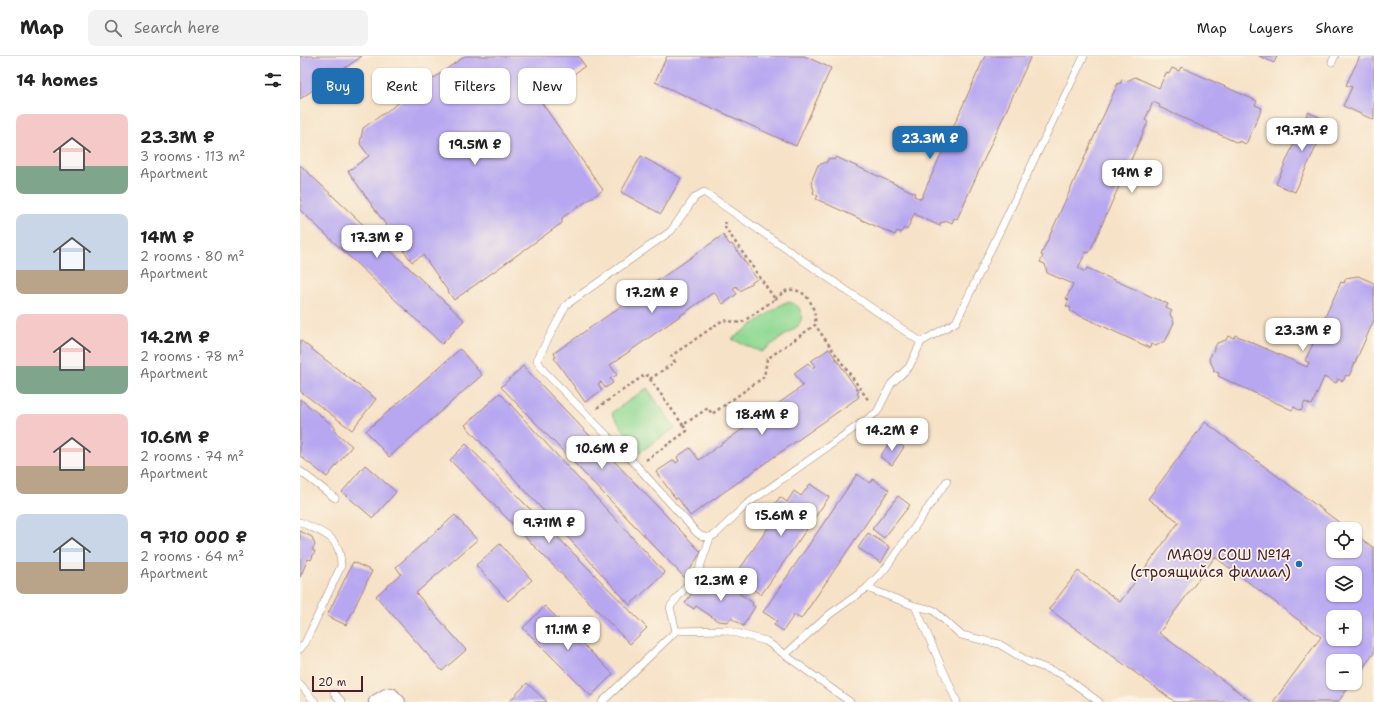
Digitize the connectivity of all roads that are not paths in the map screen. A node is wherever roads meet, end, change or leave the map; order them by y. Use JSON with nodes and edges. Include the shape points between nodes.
{"nodes":[{"id":1,"x":1084,"y":56,"type":"edge"},
{"id":2,"x":921,"y":342,"type":"junction"},
{"id":3,"x":300,"y":471,"type":"edge"},
{"id":4,"x":947,"y":481,"type":"dead end"},
{"id":5,"x":335,"y":498,"type":"dead end"},
{"id":6,"x":300,"y":522,"type":"edge"},
{"id":7,"x":710,"y":538,"type":"junction"},
{"id":8,"x":867,"y":588,"type":"junction"},
{"id":9,"x":915,"y":606,"type":"junction"},
{"id":10,"x":676,"y":631,"type":"junction"},
{"id":11,"x":300,"y":649,"type":"edge"},
{"id":12,"x":785,"y":655,"type":"junction"},
{"id":13,"x":300,"y":684,"type":"edge"},
{"id":14,"x":334,"y":693,"type":"dead end"},
{"id":15,"x":315,"y":702,"type":"edge"},
{"id":16,"x":342,"y":702,"type":"edge"},
{"id":17,"x":376,"y":702,"type":"edge"},
{"id":18,"x":398,"y":702,"type":"edge"},
{"id":19,"x":602,"y":702,"type":"edge"},
{"id":20,"x":850,"y":702,"type":"edge"},
{"id":21,"x":957,"y":702,"type":"edge"},
{"id":22,"x":1099,"y":702,"type":"edge"}],
"edges":[{"from":1,"to":2,"type":"lane","via":[[956,322]]},
{"from":2,"to":7,"type":"lane","via":[[909,367],[891,384],[876,412],[747,504]]},
{"from":2,"to":7,"type":"lane","via":[[704,192],[699,193],[671,231],[566,305],[537,360],[544,372],[637,466],[697,533]]},
{"from":3,"to":5,"type":"lane"},
{"from":4,"to":8,"type":"lane","via":[[885,569]]},
{"from":6,"to":11,"type":"lane","via":[[331,537],[338,546],[341,561],[338,573]]},
{"from":7,"to":10,"type":"lane","via":[[699,570],[670,606]]},
{"from":8,"to":9,"type":"lane"},
{"from":8,"to":12,"type":"lane","via":[[830,614]]},
{"from":9,"to":21,"type":"lane"},
{"from":9,"to":22,"type":"lane","via":[[933,610],[961,635],[999,644],[1029,662],[1061,674]]},
{"from":10,"to":12,"type":"lane","via":[[725,630],[766,642]]},
{"from":10,"to":19,"type":"lane"},
{"from":12,"to":20,"type":"lane"},
{"from":13,"to":15,"type":"lane"},
{"from":14,"to":16,"type":"lane"},
{"from":17,"to":18,"type":"street","via":[[391,696]]}]}
